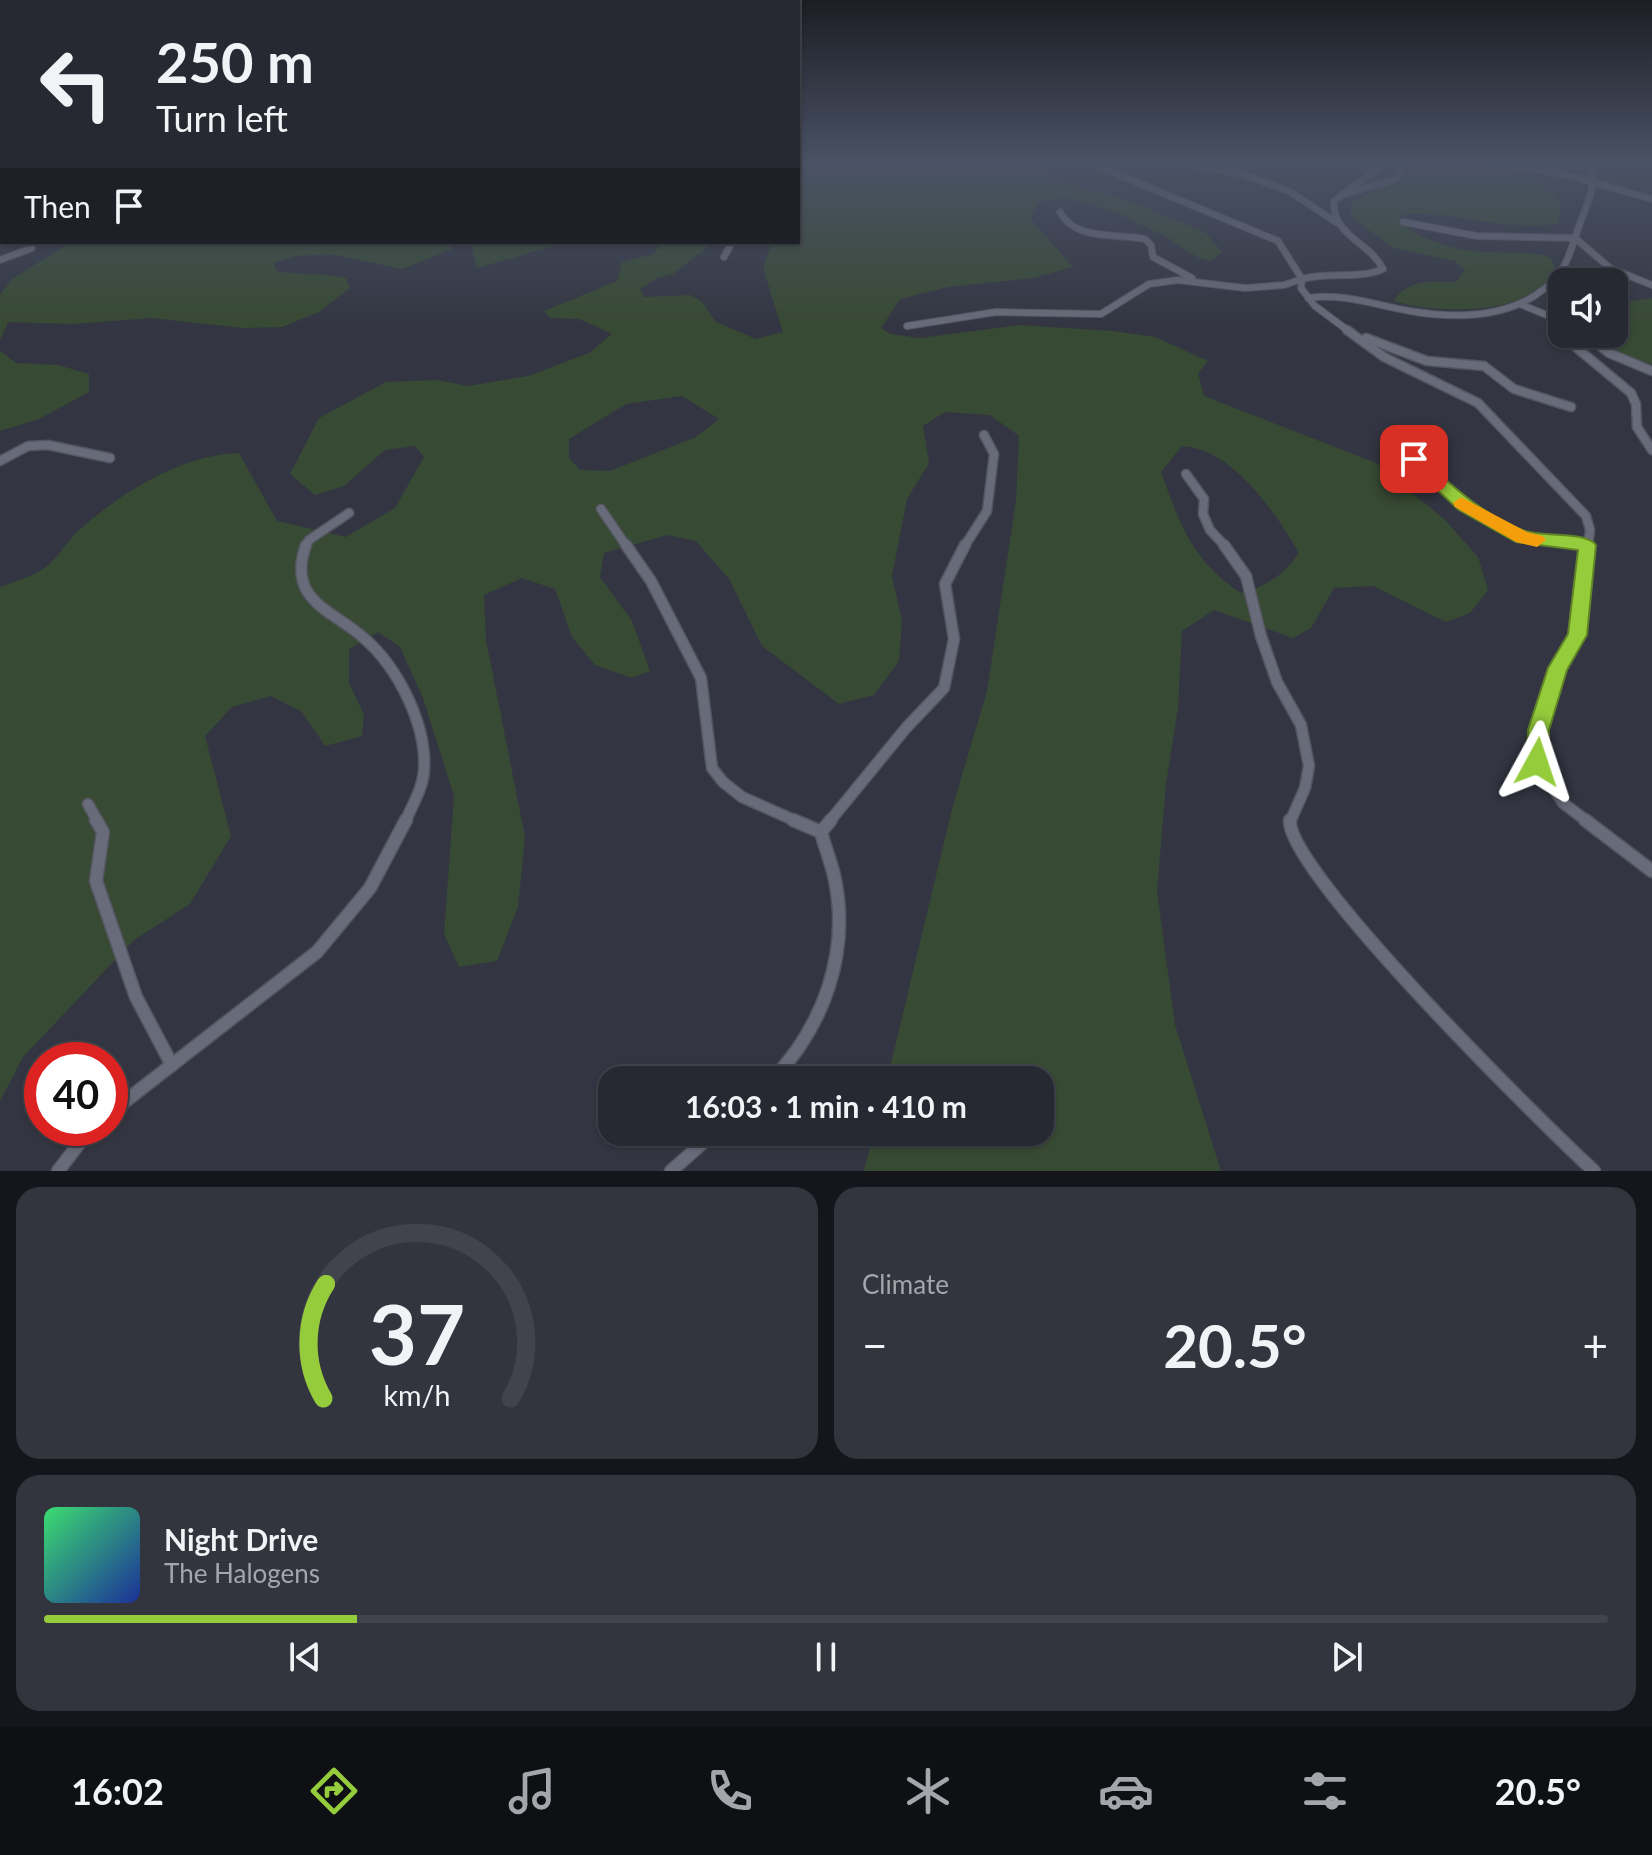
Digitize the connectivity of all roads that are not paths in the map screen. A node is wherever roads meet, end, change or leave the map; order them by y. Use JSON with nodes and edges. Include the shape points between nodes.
{"nodes":[{"id":1,"x":1061,"y":217,"type":"edge"},
{"id":2,"x":1219,"y":217,"type":"edge"},
{"id":3,"x":1328,"y":217,"type":"edge"},
{"id":4,"x":1335,"y":217,"type":"edge"},
{"id":5,"x":1582,"y":217,"type":"edge"},
{"id":6,"x":1336,"y":222,"type":"junction"},
{"id":7,"x":1403,"y":222,"type":"dead end"},
{"id":8,"x":1575,"y":238,"type":"junction"},
{"id":9,"x":731,"y":244,"type":"edge"},
{"id":10,"x":32,"y":248,"type":"dead end"},
{"id":11,"x":724,"y":257,"type":"dead end"},
{"id":12,"x":0,"y":260,"type":"edge"},
{"id":13,"x":1302,"y":279,"type":"junction"},
{"id":14,"x":1198,"y":281,"type":"junction"},
{"id":15,"x":1652,"y":285,"type":"edge"},
{"id":16,"x":1308,"y":298,"type":"junction"},
{"id":17,"x":1520,"y":304,"type":"junction"},
{"id":18,"x":1548,"y":315,"type":"edge"},
{"id":19,"x":907,"y":326,"type":"dead end"},
{"id":20,"x":1348,"y":329,"type":"junction"},
{"id":21,"x":1579,"y":348,"type":"edge"},
{"id":22,"x":1603,"y":348,"type":"edge"},
{"id":23,"x":1652,"y":371,"type":"edge"},
{"id":24,"x":1571,"y":407,"type":"dead end"},
{"id":25,"x":984,"y":435,"type":"dead end"},
{"id":26,"x":1652,"y":450,"type":"edge"},
{"id":27,"x":110,"y":458,"type":"dead end"},
{"id":28,"x":1414,"y":459,"type":"dead end"},
{"id":29,"x":0,"y":461,"type":"edge"},
{"id":30,"x":1186,"y":474,"type":"dead end"},
{"id":31,"x":601,"y":509,"type":"dead end"},
{"id":32,"x":349,"y":513,"type":"dead end"},
{"id":33,"x":1587,"y":545,"type":"junction"},
{"id":34,"x":88,"y":804,"type":"dead end"},
{"id":35,"x":821,"y":832,"type":"junction"},
{"id":36,"x":1652,"y":871,"type":"edge"},
{"id":37,"x":172,"y":1065,"type":"junction"},
{"id":38,"x":786,"y":1066,"type":"edge"},
{"id":39,"x":128,"y":1099,"type":"edge"},
{"id":40,"x":75,"y":1146,"type":"edge"},
{"id":41,"x":699,"y":1146,"type":"edge"},
{"id":42,"x":58,"y":1171,"type":"edge"},
{"id":43,"x":671,"y":1171,"type":"edge"},
{"id":44,"x":1594,"y":1171,"type":"edge"}],
"edges":[{"from":1,"to":14,"type":"street","via":[[1071,226],[1145,239],[1153,257]]},
{"from":2,"to":13,"type":"street","via":[[1278,241]]},
{"from":3,"to":6,"type":"street"},
{"from":4,"to":6,"type":"street"},
{"from":5,"to":8,"type":"street"},
{"from":6,"to":13,"type":"street","via":[[1380,260],[1383,269]]},
{"from":7,"to":8,"type":"street","via":[[1497,238]]},
{"from":8,"to":15,"type":"street","via":[[1602,265]]},
{"from":8,"to":17,"type":"street","via":[[1561,272]]},
{"from":9,"to":11,"type":"street"},
{"from":10,"to":12,"type":"street"},
{"from":13,"to":14,"type":"street","via":[[1245,288]]},
{"from":13,"to":16,"type":"street"},
{"from":14,"to":19,"type":"street","via":[[1149,284],[1101,314],[996,312]]},
{"from":16,"to":17,"type":"street","via":[[1341,294],[1436,314]]},
{"from":16,"to":20,"type":"street"},
{"from":17,"to":18,"type":"street"},
{"from":20,"to":24,"type":"street","via":[[1427,361],[1484,366],[1514,389]]},
{"from":20,"to":33,"type":"street","via":[[1384,357],[1459,392],[1495,417],[1586,516]]},
{"from":21,"to":26,"type":"street","via":[[1631,393],[1637,426]]},
{"from":22,"to":23,"type":"street"},
{"from":25,"to":35,"type":"street","via":[[994,454],[987,511],[945,584],[954,639],[944,688]]},
{"from":27,"to":29,"type":"street","via":[[48,445],[28,446]]},
{"from":28,"to":33,"type":"street","via":[[1465,506],[1522,537]]},
{"from":30,"to":44,"type":"street","via":[[1204,499],[1210,530],[1246,576],[1277,682],[1301,725],[1309,766],[1289,823],[1308,863],[1489,1072]]},
{"from":31,"to":35,"type":"street","via":[[651,581],[701,678],[712,768],[742,797]]},
{"from":32,"to":37,"type":"street","via":[[309,540],[302,572],[313,601],[364,636],[410,705],[422,746],[422,783],[375,884],[345,924],[317,952]]},
{"from":33,"to":36,"type":"street","via":[[1578,635],[1557,668],[1538,730],[1537,762],[1563,803]]},
{"from":34,"to":37,"type":"street","via":[[103,832],[96,881],[125,971]]},
{"from":35,"to":38,"type":"street","via":[[835,882],[833,972],[815,1026]]},
{"from":37,"to":39,"type":"street"},
{"from":40,"to":42,"type":"street"},
{"from":41,"to":43,"type":"street"}]}
